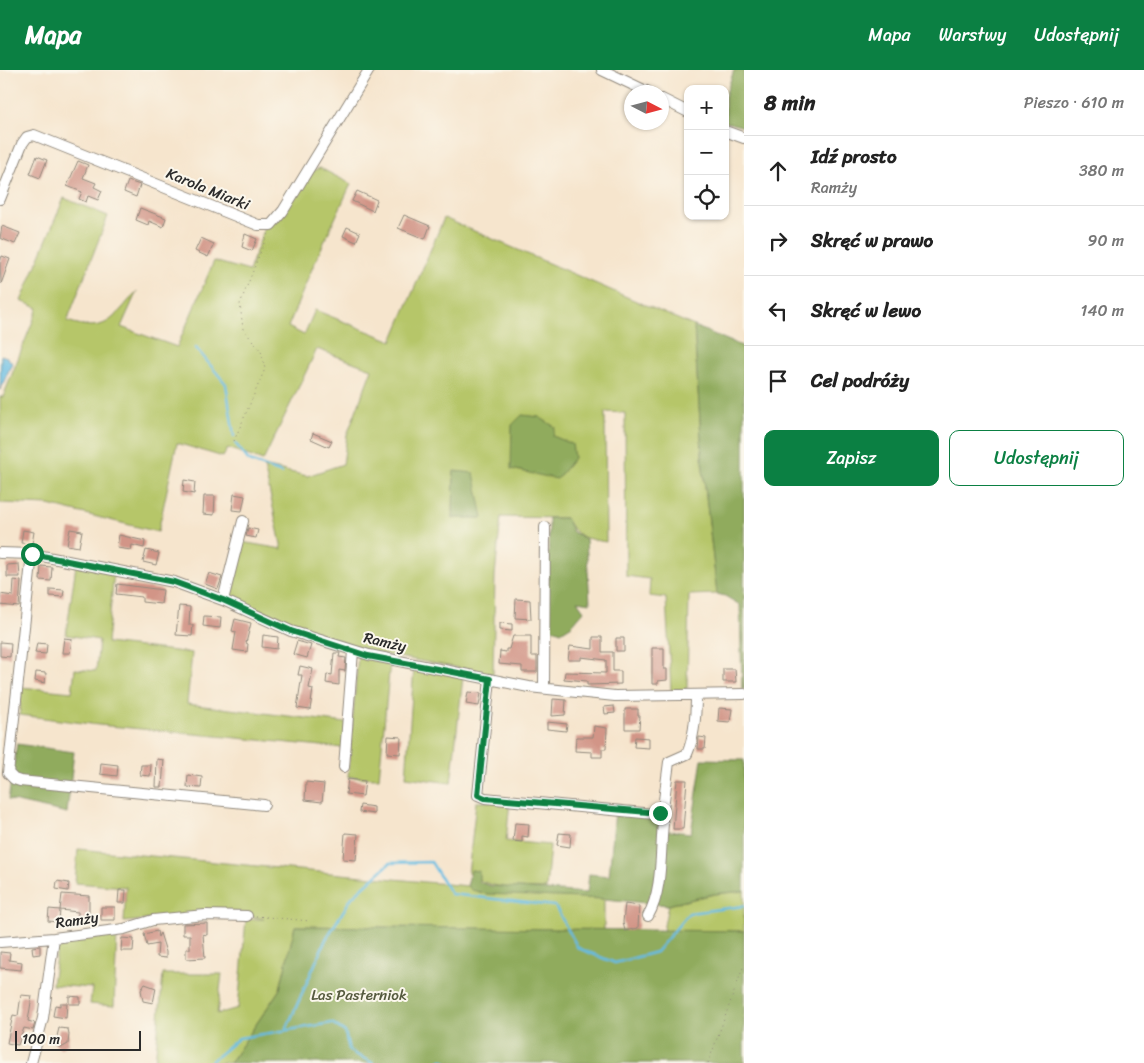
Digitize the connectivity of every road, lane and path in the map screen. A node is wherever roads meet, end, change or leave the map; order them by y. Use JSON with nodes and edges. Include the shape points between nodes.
{"nodes":[{"id":1,"x":369,"y":70,"type":"edge"},
{"id":2,"x":602,"y":70,"type":"edge"},
{"id":3,"x":633,"y":85,"type":"edge"},
{"id":4,"x":669,"y":102,"type":"edge"},
{"id":5,"x":684,"y":110,"type":"edge"},
{"id":6,"x":729,"y":132,"type":"edge"},
{"id":7,"x":744,"y":138,"type":"edge"},
{"id":8,"x":0,"y":199,"type":"edge"},
{"id":9,"x":271,"y":226,"type":"junction"},
{"id":10,"x":234,"y":441,"type":"dead end"},
{"id":11,"x":243,"y":521,"type":"dead end"},
{"id":12,"x":545,"y":527,"type":"dead end"},
{"id":13,"x":0,"y":553,"type":"edge"},
{"id":14,"x":32,"y":554,"type":"junction"},
{"id":15,"x":223,"y":600,"type":"junction"},
{"id":16,"x":353,"y":651,"type":"junction"},
{"id":17,"x":490,"y":679,"type":"junction"},
{"id":18,"x":544,"y":688,"type":"junction"},
{"id":19,"x":744,"y":694,"type":"edge"},
{"id":20,"x":696,"y":695,"type":"junction"},
{"id":21,"x":5,"y":763,"type":"edge"},
{"id":22,"x":344,"y":767,"type":"dead end"},
{"id":23,"x":264,"y":805,"type":"dead end"},
{"id":24,"x":660,"y":813,"type":"junction"},
{"id":25,"x":247,"y":916,"type":"joint"},
{"id":26,"x":648,"y":916,"type":"dead end"},
{"id":27,"x":310,"y":920,"type":"dead end"},
{"id":28,"x":54,"y":938,"type":"junction"},
{"id":29,"x":0,"y":942,"type":"edge"},
{"id":30,"x":744,"y":964,"type":"edge"},
{"id":31,"x":31,"y":1063,"type":"edge"},
{"id":32,"x":708,"y":1063,"type":"edge"}],
"edges":[{"from":1,"to":9,"type":"street","via":[[283,212]]},
{"from":2,"to":3,"type":"street"},
{"from":4,"to":5,"type":"street"},
{"from":6,"to":7,"type":"street"},
{"from":8,"to":9,"type":"street","name":"Karola Miarki","via":[[22,144],[27,137],[34,135],[258,225]]},
{"from":9,"to":10,"type":"path","via":[[240,304],[243,329],[262,351],[265,369]]},
{"from":11,"to":15,"type":"street"},
{"from":12,"to":18,"type":"street"},
{"from":13,"to":14,"type":"street","name":"Ramży"},
{"from":14,"to":15,"type":"street","name":"Ramży","via":[[174,582]]},
{"from":14,"to":21,"type":"street"},
{"from":15,"to":16,"type":"street","name":"Ramży","via":[[291,631]]},
{"from":16,"to":17,"type":"street","name":"Ramży"},
{"from":16,"to":22,"type":"street"},
{"from":17,"to":18,"type":"street","name":"Ramży"},
{"from":17,"to":24,"type":"street","via":[[478,795]]},
{"from":18,"to":20,"type":"street","name":"Ramży","via":[[616,696]]},
{"from":19,"to":20,"type":"street","name":"Ramży"},
{"from":20,"to":24,"type":"street","via":[[690,747],[687,754],[669,762]]},
{"from":21,"to":23,"type":"street","via":[[8,773],[20,781]]},
{"from":24,"to":26,"type":"street","via":[[663,824],[656,893]]},
{"from":25,"to":27,"type":"path"},
{"from":25,"to":28,"type":"street","name":"Ramży","via":[[205,915],[153,920],[124,929]]},
{"from":28,"to":29,"type":"street","name":"Ramży"},
{"from":28,"to":31,"type":"street","via":[[42,1018]]},
{"from":30,"to":32,"type":"path"}]}
